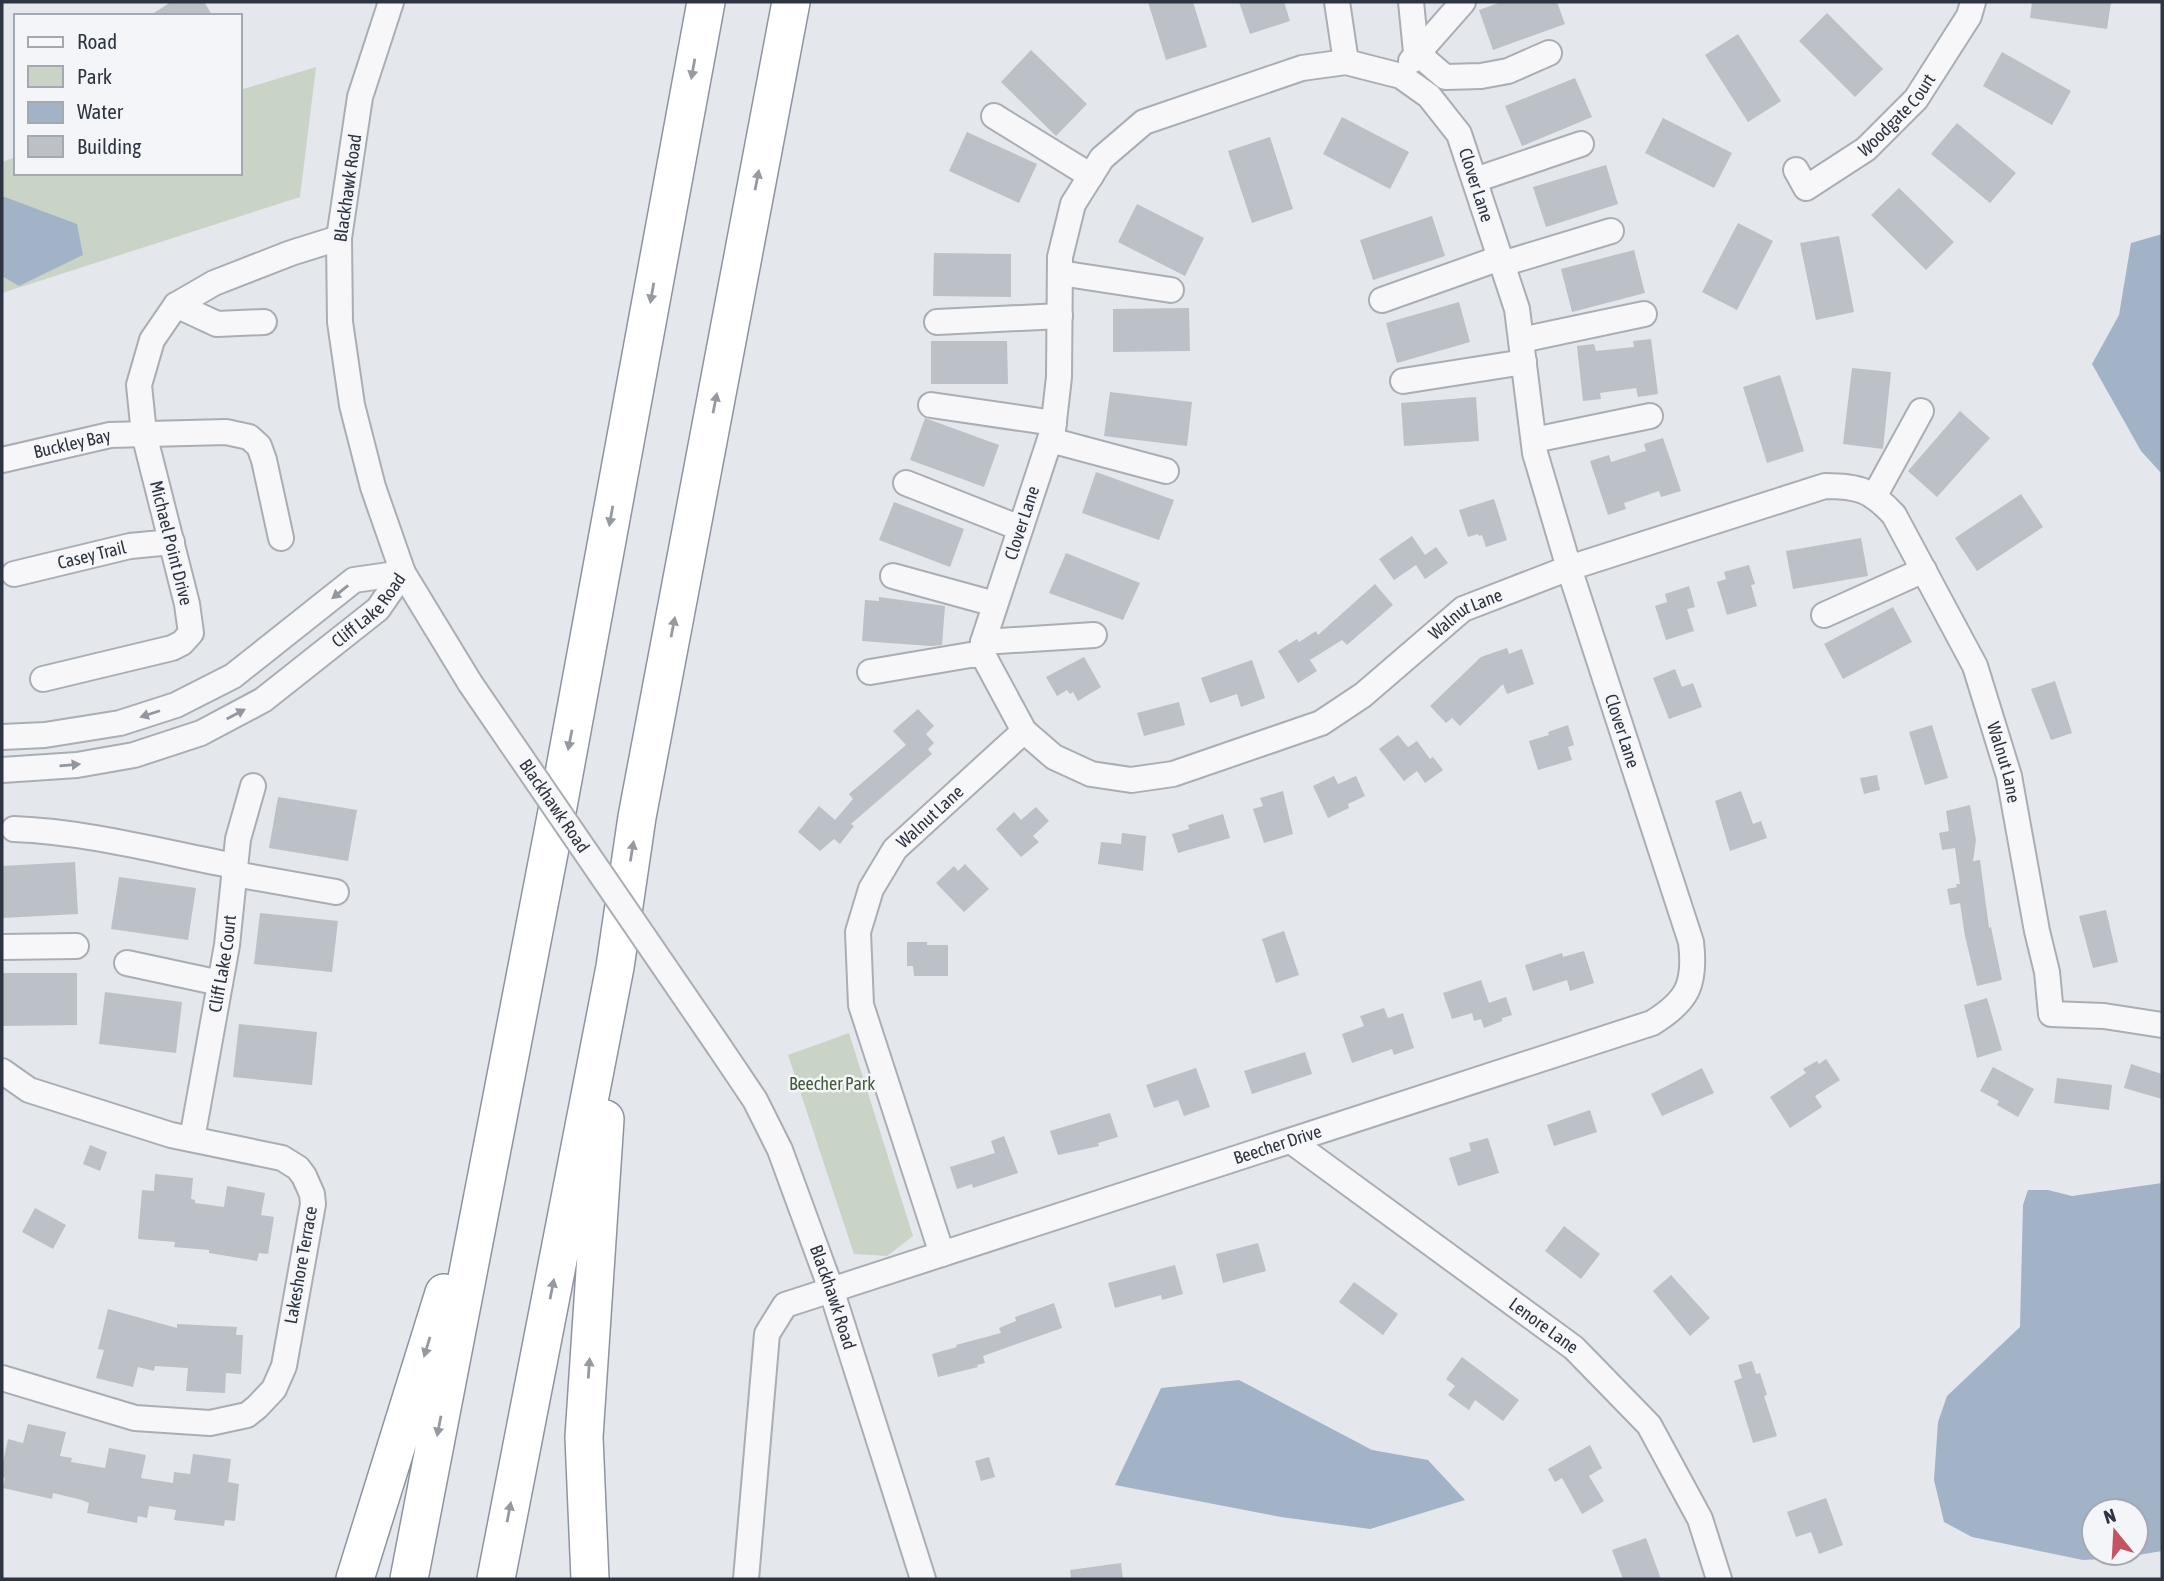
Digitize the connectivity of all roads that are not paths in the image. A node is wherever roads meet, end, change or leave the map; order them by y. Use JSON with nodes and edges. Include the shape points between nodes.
{"nodes":[{"id":1,"x":391,"y":2,"type":"edge"},
{"id":2,"x":706,"y":2,"type":"edge"},
{"id":3,"x":791,"y":2,"type":"edge"},
{"id":4,"x":1337,"y":2,"type":"edge"},
{"id":5,"x":1411,"y":2,"type":"edge"},
{"id":6,"x":1463,"y":2,"type":"edge"},
{"id":7,"x":1973,"y":2,"type":"edge"},
{"id":8,"x":1416,"y":52,"type":"junction"},
{"id":9,"x":1549,"y":53,"type":"dead end"},
{"id":10,"x":1346,"y":62,"type":"junction"},
{"id":11,"x":1401,"y":76,"type":"junction"},
{"id":12,"x":994,"y":116,"type":"dead end"},
{"id":13,"x":1581,"y":144,"type":"dead end"},
{"id":14,"x":1796,"y":170,"type":"dead end"},
{"id":15,"x":1090,"y":176,"type":"junction"},
{"id":16,"x":1475,"y":180,"type":"junction"},
{"id":17,"x":1611,"y":231,"type":"dead end"},
{"id":18,"x":339,"y":239,"type":"junction"},
{"id":19,"x":1501,"y":261,"type":"junction"},
{"id":20,"x":1060,"y":273,"type":"junction"},
{"id":21,"x":1171,"y":290,"type":"dead end"},
{"id":22,"x":1382,"y":300,"type":"dead end"},
{"id":23,"x":176,"y":305,"type":"junction"},
{"id":24,"x":1644,"y":314,"type":"dead end"},
{"id":25,"x":1060,"y":316,"type":"junction"},
{"id":26,"x":937,"y":322,"type":"dead end"},
{"id":27,"x":264,"y":323,"type":"dead end"},
{"id":28,"x":1522,"y":351,"type":"junction"},
{"id":29,"x":1404,"y":381,"type":"dead end"},
{"id":30,"x":931,"y":405,"type":"dead end"},
{"id":31,"x":1921,"y":411,"type":"dead end"},
{"id":32,"x":1650,"y":416,"type":"dead end"},
{"id":33,"x":1052,"y":432,"type":"junction"},
{"id":34,"x":144,"y":434,"type":"junction"},
{"id":35,"x":1534,"y":440,"type":"junction"},
{"id":36,"x":2,"y":460,"type":"edge"},
{"id":37,"x":1166,"y":471,"type":"dead end"},
{"id":38,"x":906,"y":483,"type":"dead end"},
{"id":39,"x":1875,"y":495,"type":"junction"},
{"id":40,"x":1020,"y":528,"type":"junction"},
{"id":41,"x":281,"y":538,"type":"dead end"},
{"id":42,"x":172,"y":542,"type":"junction"},
{"id":43,"x":1569,"y":568,"type":"junction"},
{"id":44,"x":1924,"y":570,"type":"junction"},
{"id":45,"x":403,"y":573,"type":"junction"},
{"id":46,"x":14,"y":574,"type":"dead end"},
{"id":47,"x":892,"y":576,"type":"dead end"},
{"id":48,"x":995,"y":604,"type":"junction"},
{"id":49,"x":1824,"y":615,"type":"dead end"},
{"id":50,"x":1094,"y":635,"type":"dead end"},
{"id":51,"x":983,"y":648,"type":"junction"},
{"id":52,"x":870,"y":672,"type":"dead end"},
{"id":53,"x":43,"y":679,"type":"dead end"},
{"id":54,"x":1024,"y":731,"type":"junction"},
{"id":55,"x":2,"y":737,"type":"edge"},
{"id":56,"x":2,"y":770,"type":"edge"},
{"id":57,"x":253,"y":786,"type":"dead end"},
{"id":58,"x":14,"y":829,"type":"dead end"},
{"id":59,"x":235,"y":870,"type":"junction"},
{"id":60,"x":336,"y":892,"type":"dead end"},
{"id":61,"x":76,"y":946,"type":"dead end"},
{"id":62,"x":2,"y":947,"type":"edge"},
{"id":63,"x":127,"y":963,"type":"dead end"},
{"id":64,"x":1694,"y":966,"type":"joint"},
{"id":65,"x":615,"y":967,"type":"junction"},
{"id":66,"x":220,"y":983,"type":"junction"},
{"id":67,"x":2162,"y":1024,"type":"edge"},
{"id":68,"x":2,"y":1071,"type":"edge"},
{"id":69,"x":498,"y":1118,"type":"junction"},
{"id":70,"x":192,"y":1139,"type":"junction"},
{"id":71,"x":1291,"y":1141,"type":"junction"},
{"id":72,"x":942,"y":1254,"type":"junction"},
{"id":73,"x":831,"y":1289,"type":"junction"},
{"id":74,"x":2,"y":1378,"type":"edge"},
{"id":75,"x":584,"y":1437,"type":"junction"},
{"id":76,"x":355,"y":1579,"type":"edge"},
{"id":77,"x":409,"y":1579,"type":"edge"},
{"id":78,"x":496,"y":1579,"type":"edge"},
{"id":79,"x":590,"y":1579,"type":"edge"},
{"id":80,"x":608,"y":1579,"type":"edge"},
{"id":81,"x":746,"y":1579,"type":"edge"},
{"id":82,"x":923,"y":1579,"type":"edge"},
{"id":83,"x":1719,"y":1579,"type":"edge"}],
"edges":[{"from":1,"to":18,"type":"street","name":"Blackhawk Road","via":[[360,97]]},
{"from":2,"to":69,"type":"highway","one_way":true},
{"from":65,"to":3,"type":"highway","one_way":true,"via":[[637,817]]},
{"from":4,"to":10,"type":"street"},
{"from":5,"to":8,"type":"street"},
{"from":6,"to":8,"type":"street"},
{"from":7,"to":14,"type":"street","name":"Woodgate Court","via":[[1969,16],[1916,99],[1866,149],[1806,188]]},
{"from":8,"to":9,"type":"street","via":[[1445,77],[1508,71]]},
{"from":8,"to":11,"type":"street"},
{"from":10,"to":11,"type":"street","name":"Clover Lane"},
{"from":10,"to":15,"type":"street","name":"Clover Lane","via":[[1302,68],[1144,122],[1102,158]]},
{"from":11,"to":16,"type":"street","name":"Clover Lane","via":[[1429,96],[1459,134]]},
{"from":12,"to":15,"type":"street"},
{"from":13,"to":16,"type":"street"},
{"from":15,"to":20,"type":"street","name":"Clover Lane","via":[[1073,204]]},
{"from":16,"to":19,"type":"street","name":"Clover Lane"},
{"from":17,"to":19,"type":"street"},
{"from":18,"to":23,"type":"street","name":"Michael Point Drive","via":[[236,272]]},
{"from":18,"to":45,"type":"street","name":"Blackhawk Road","via":[[340,322],[352,405],[373,487]]},
{"from":19,"to":22,"type":"street"},
{"from":19,"to":28,"type":"street","name":"Clover Lane","via":[[1517,309]]},
{"from":20,"to":21,"type":"street"},
{"from":20,"to":25,"type":"street","name":"Clover Lane"},
{"from":23,"to":27,"type":"street","via":[[216,324]]},
{"from":23,"to":34,"type":"street","name":"Michael Point Drive","via":[[152,340],[139,385]]},
{"from":24,"to":28,"type":"street"},
{"from":25,"to":26,"type":"street"},
{"from":25,"to":33,"type":"street","name":"Clover Lane"},
{"from":28,"to":29,"type":"street"},
{"from":28,"to":35,"type":"street","name":"Clover Lane"},
{"from":30,"to":33,"type":"street"},
{"from":31,"to":39,"type":"street"},
{"from":32,"to":35,"type":"street"},
{"from":33,"to":37,"type":"street"},
{"from":33,"to":40,"type":"street","name":"Clover Lane"},
{"from":34,"to":36,"type":"street","name":"Buckley Bay","via":[[110,435]]},
{"from":34,"to":41,"type":"street","name":"Buckley Bay","via":[[226,432],[249,437],[264,460]]},
{"from":34,"to":42,"type":"street","name":"Michael Point Drive"},
{"from":35,"to":43,"type":"street","name":"Clover Lane"},
{"from":38,"to":40,"type":"street"},
{"from":39,"to":43,"type":"street","name":"Walnut Lane","via":[[1851,486],[1825,486]]},
{"from":39,"to":44,"type":"street","name":"Walnut Lane","via":[[1894,515]]},
{"from":40,"to":48,"type":"street","name":"Clover Lane"},
{"from":42,"to":46,"type":"street","name":"Casey Trail","via":[[130,546]]},
{"from":42,"to":53,"type":"street","name":"Michael Point Drive","via":[[191,633],[182,643]]},
{"from":43,"to":54,"type":"street","name":"Walnut Lane","via":[[1463,609],[1363,695],[1321,723],[1173,775],[1131,780],[1091,774],[1054,757]]},
{"from":43,"to":64,"type":"street","name":"Clover Lane","via":[[1691,942]]},
{"from":44,"to":49,"type":"street"},
{"from":44,"to":67,"type":"street","name":"Walnut Lane","via":[[1973,660],[2009,776],[2051,1014]]},
{"from":45,"to":55,"type":"street","name":"Cliff Lake Road","one_way":true,"via":[[354,580],[233,676],[176,705],[120,723]]},
{"from":56,"to":45,"type":"street","name":"Cliff Lake Road","one_way":true,"via":[[77,765],[134,755],[201,733],[263,700],[357,626],[378,609]]},
{"from":45,"to":73,"type":"street","name":"Blackhawk Road","bridge":true,"via":[[470,683],[755,1100],[780,1150]]},
{"from":47,"to":48,"type":"street"},
{"from":48,"to":51,"type":"street","name":"Clover Lane"},
{"from":50,"to":51,"type":"street"},
{"from":51,"to":52,"type":"street","via":[[970,655]]},
{"from":51,"to":54,"type":"street"},
{"from":54,"to":72,"type":"street","name":"Walnut Lane","via":[[895,849],[871,889],[858,932],[861,1005]]},
{"from":57,"to":59,"type":"street","name":"Cliff Lake Court"},
{"from":58,"to":59,"type":"street","via":[[74,834]]},
{"from":59,"to":60,"type":"street"},
{"from":59,"to":66,"type":"street","name":"Cliff Lake Court"},
{"from":61,"to":62,"type":"street"},
{"from":63,"to":66,"type":"street"},
{"from":64,"to":71,"type":"street","name":"Beecher Drive","via":[[1687,991],[1671,1011],[1652,1023]]},
{"from":75,"to":65,"type":"highway","one_way":true},
{"from":78,"to":65,"type":"highway","one_way":true},
{"from":66,"to":70,"type":"street","name":"Cliff Lake Court"},
{"from":68,"to":70,"type":"street","name":"Lakeshore Terrace","via":[[29,1090]]},
{"from":69,"to":76,"type":"highway","one_way":true},
{"from":69,"to":77,"type":"highway","one_way":true},
{"from":70,"to":74,"type":"street","name":"Lakeshore Terrace","via":[[282,1158],[298,1168],[312,1194],[284,1366],[274,1389],[247,1415],[210,1423],[135,1418]]},
{"from":71,"to":72,"type":"street","name":"Beecher Drive"},
{"from":71,"to":83,"type":"street","name":"Lenore Lane","via":[[1574,1348],[1649,1425],[1700,1520]]},
{"from":72,"to":73,"type":"street","name":"Beecher Drive"},
{"from":73,"to":81,"type":"street","name":"Beecher Drive","via":[[785,1305],[767,1334]]},
{"from":73,"to":82,"type":"street","name":"Blackhawk Road"},
{"from":75,"to":79,"type":"highway"},
{"from":75,"to":80,"type":"highway"}]}
